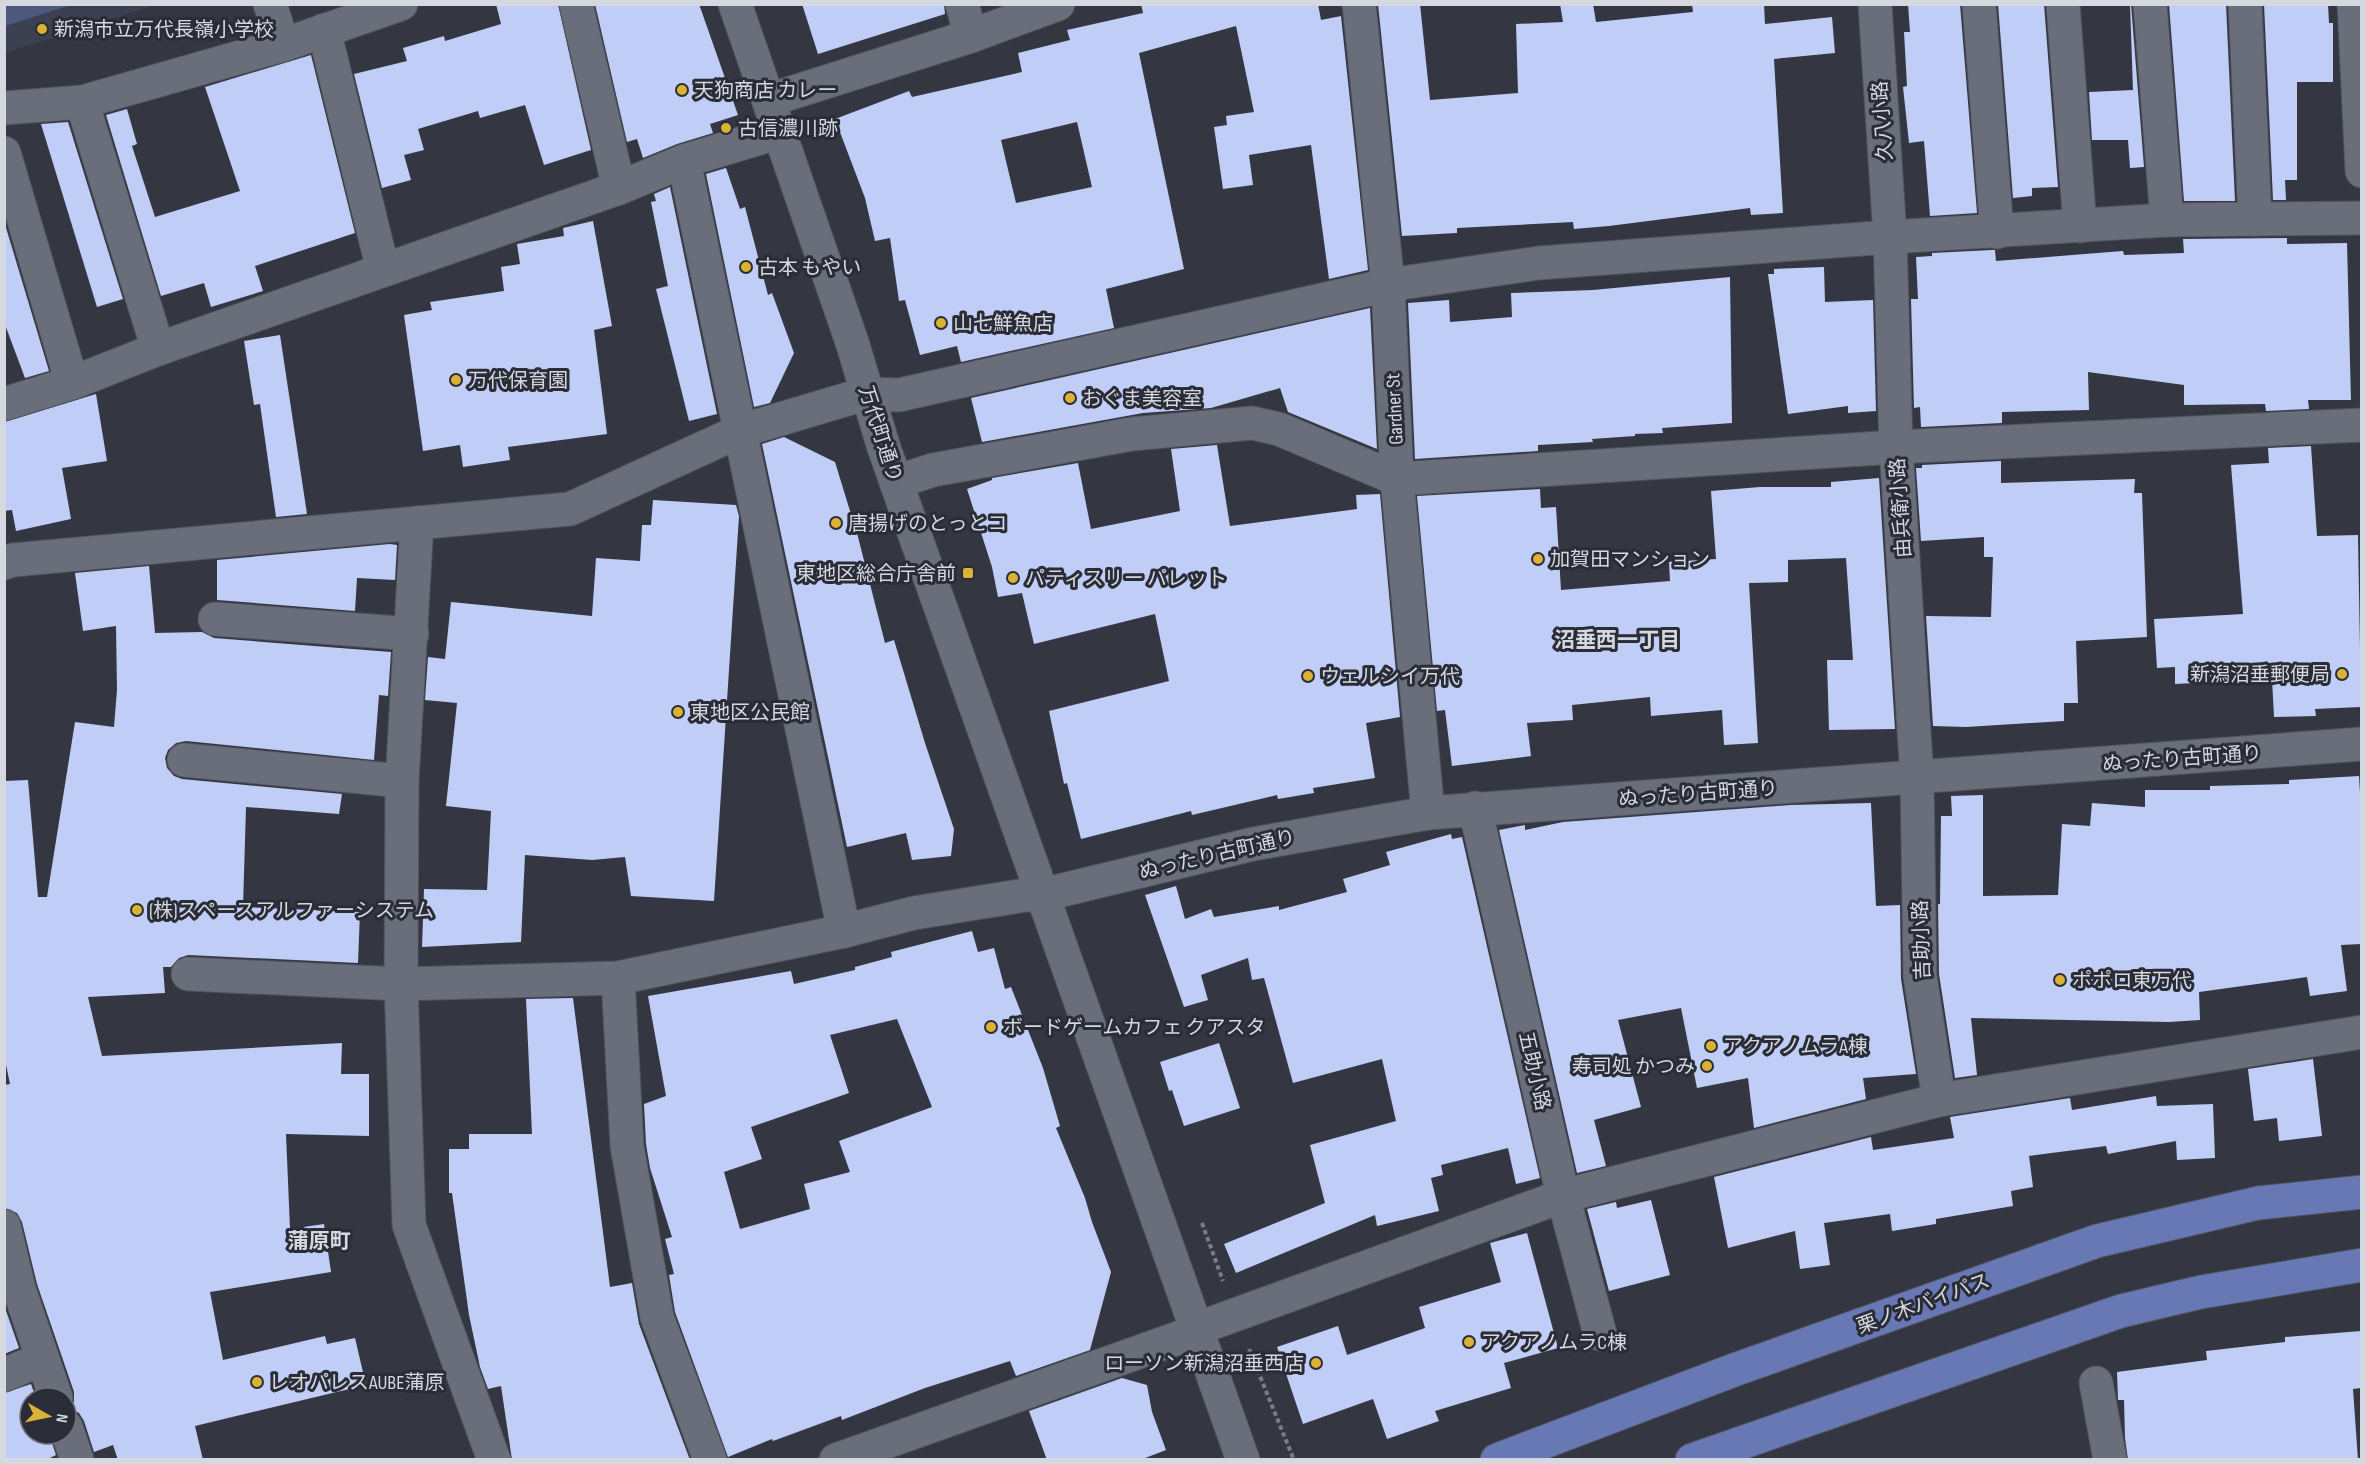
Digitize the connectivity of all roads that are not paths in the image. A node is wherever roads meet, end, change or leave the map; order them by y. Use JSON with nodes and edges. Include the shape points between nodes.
{"nodes":[{"id":1,"x":270,"y":4,"type":"edge"},
{"id":2,"x":401,"y":4,"type":"edge"},
{"id":3,"x":576,"y":4,"type":"edge"},
{"id":4,"x":735,"y":4,"type":"edge"},
{"id":5,"x":963,"y":4,"type":"edge"},
{"id":6,"x":1058,"y":4,"type":"edge"},
{"id":7,"x":1359,"y":4,"type":"edge"},
{"id":8,"x":1875,"y":4,"type":"edge"},
{"id":9,"x":1979,"y":4,"type":"edge"},
{"id":10,"x":2063,"y":4,"type":"edge"},
{"id":11,"x":2150,"y":4,"type":"edge"},
{"id":12,"x":2245,"y":4,"type":"edge"},
{"id":13,"x":2354,"y":4,"type":"edge"},
{"id":14,"x":324,"y":30,"type":"junction"},
{"id":15,"x":971,"y":36,"type":"junction"},
{"id":16,"x":283,"y":45,"type":"junction"},
{"id":17,"x":82,"y":102,"type":"junction"},
{"id":18,"x":4,"y":108,"type":"edge"},
{"id":19,"x":774,"y":115,"type":"junction"},
{"id":20,"x":4,"y":153,"type":"edge"},
{"id":21,"x":684,"y":161,"type":"junction"},
{"id":22,"x":2361,"y":171,"type":"edge"},
{"id":23,"x":619,"y":188,"type":"junction"},
{"id":24,"x":2361,"y":218,"type":"edge"},
{"id":25,"x":2254,"y":219,"type":"junction"},
{"id":26,"x":2167,"y":220,"type":"junction"},
{"id":27,"x":2080,"y":226,"type":"junction"},
{"id":28,"x":1997,"y":232,"type":"junction"},
{"id":29,"x":1890,"y":237,"type":"junction"},
{"id":30,"x":383,"y":270,"type":"junction"},
{"id":31,"x":1388,"y":285,"type":"junction"},
{"id":32,"x":158,"y":348,"type":"junction"},
{"id":33,"x":72,"y":383,"type":"junction"},
{"id":34,"x":868,"y":394,"type":"junction"},
{"id":35,"x":4,"y":404,"type":"edge"},
{"id":36,"x":2361,"y":425,"type":"edge"},
{"id":37,"x":740,"y":431,"type":"junction"},
{"id":38,"x":1896,"y":447,"type":"junction"},
{"id":39,"x":1397,"y":478,"type":"junction"},
{"id":40,"x":896,"y":482,"type":"junction"},
{"id":41,"x":417,"y":523,"type":"junction"},
{"id":42,"x":4,"y":563,"type":"edge"},
{"id":43,"x":215,"y":619,"type":"dead end"},
{"id":44,"x":412,"y":634,"type":"junction"},
{"id":45,"x":2361,"y":744,"type":"edge"},
{"id":46,"x":184,"y":760,"type":"dead end"},
{"id":47,"x":1917,"y":778,"type":"junction"},
{"id":48,"x":402,"y":781,"type":"junction"},
{"id":49,"x":1475,"y":808,"type":"junction"},
{"id":50,"x":1428,"y":813,"type":"junction"},
{"id":51,"x":1042,"y":895,"type":"junction"},
{"id":52,"x":844,"y":931,"type":"junction"},
{"id":53,"x":188,"y":974,"type":"dead end"},
{"id":54,"x":618,"y":978,"type":"junction"},
{"id":55,"x":401,"y":984,"type":"junction"},
{"id":56,"x":2361,"y":1032,"type":"edge"},
{"id":57,"x":1939,"y":1100,"type":"junction"},
{"id":58,"x":2361,"y":1192,"type":"edge"},
{"id":59,"x":1563,"y":1196,"type":"junction"},
{"id":60,"x":4,"y":1226,"type":"edge"},
{"id":61,"x":2361,"y":1265,"type":"edge"},
{"id":62,"x":1196,"y":1329,"type":"junction"},
{"id":63,"x":1600,"y":1334,"type":"dead end"},
{"id":64,"x":42,"y":1359,"type":"junction"},
{"id":65,"x":4,"y":1375,"type":"edge"},
{"id":66,"x":2096,"y":1383,"type":"dead end"},
{"id":67,"x":52,"y":1386,"type":"edge"},
{"id":68,"x":494,"y":1460,"type":"edge"},
{"id":69,"x":710,"y":1460,"type":"edge"},
{"id":70,"x":836,"y":1460,"type":"edge"},
{"id":71,"x":1243,"y":1460,"type":"edge"},
{"id":72,"x":1497,"y":1460,"type":"edge"},
{"id":73,"x":1692,"y":1460,"type":"edge"},
{"id":74,"x":2110,"y":1460,"type":"edge"}],
"edges":[{"from":1,"to":16,"type":"street"},
{"from":2,"to":14,"type":"street"},
{"from":3,"to":23,"type":"street"},
{"from":4,"to":19,"type":"street","name":"万代町通り"},
{"from":5,"to":15,"type":"street"},
{"from":6,"to":15,"type":"street"},
{"from":7,"to":31,"type":"street","name":"Gardner St"},
{"from":8,"to":29,"type":"street","name":"久八小路"},
{"from":9,"to":28,"type":"street"},
{"from":10,"to":27,"type":"street"},
{"from":11,"to":26,"type":"street"},
{"from":12,"to":25,"type":"street"},
{"from":13,"to":22,"type":"street"},
{"from":14,"to":16,"type":"street"},
{"from":14,"to":30,"type":"street"},
{"from":15,"to":19,"type":"street"},
{"from":16,"to":17,"type":"street"},
{"from":17,"to":18,"type":"street"},
{"from":17,"to":32,"type":"street"},
{"from":19,"to":21,"type":"street","via":[[759,138]]},
{"from":19,"to":34,"type":"street","name":"万代町通り"},
{"from":20,"to":33,"type":"street"},
{"from":21,"to":23,"type":"street"},
{"from":21,"to":37,"type":"street"},
{"from":23,"to":30,"type":"street"},
{"from":24,"to":25,"type":"street"},
{"from":25,"to":26,"type":"street"},
{"from":26,"to":27,"type":"street"},
{"from":27,"to":28,"type":"street"},
{"from":28,"to":29,"type":"street"},
{"from":29,"to":31,"type":"street","via":[[1539,263]]},
{"from":29,"to":38,"type":"street","name":"由兵衛小路"},
{"from":30,"to":32,"type":"street"},
{"from":31,"to":34,"type":"street","via":[[899,395]]},
{"from":31,"to":39,"type":"street","name":"Gardner St"},
{"from":32,"to":33,"type":"street"},
{"from":33,"to":35,"type":"street"},
{"from":34,"to":37,"type":"street"},
{"from":34,"to":40,"type":"street","name":"万代町通り"},
{"from":36,"to":38,"type":"street"},
{"from":37,"to":41,"type":"street","via":[[570,509]]},
{"from":37,"to":52,"type":"street"},
{"from":38,"to":39,"type":"street"},
{"from":38,"to":47,"type":"street","name":"由兵衛小路"},
{"from":39,"to":40,"type":"street","via":[[1279,429],[1251,423],[1132,434],[933,470]]},
{"from":39,"to":50,"type":"street","name":"Gardner St"},
{"from":40,"to":51,"type":"street","name":"万代町通り"},
{"from":41,"to":42,"type":"street"},
{"from":41,"to":44,"type":"street"},
{"from":43,"to":44,"type":"street"},
{"from":44,"to":48,"type":"street"},
{"from":45,"to":47,"type":"street","name":"ぬったり古町通り"},
{"from":46,"to":48,"type":"street"},
{"from":47,"to":49,"type":"street","name":"ぬったり古町通り"},
{"from":47,"to":57,"type":"street","name":"吉助小路","via":[[1920,976]]},
{"from":48,"to":55,"type":"street"},
{"from":49,"to":50,"type":"street","name":"ぬったり古町通り"},
{"from":49,"to":59,"type":"street","name":"五助小路"},
{"from":50,"to":51,"type":"street","name":"ぬったり古町通り","via":[[1253,844]]},
{"from":51,"to":52,"type":"street","name":"ぬったり古町通り","via":[[914,913]]},
{"from":51,"to":62,"type":"street","name":"万代町通り"},
{"from":52,"to":54,"type":"street","name":"ぬったり古町通り"},
{"from":53,"to":55,"type":"street","name":"ぬったり古町通り"},
{"from":54,"to":55,"type":"street","name":"ぬったり古町通り"},
{"from":54,"to":69,"type":"street","via":[[627,1146],[657,1317]]},
{"from":55,"to":68,"type":"street","via":[[409,1225]]},
{"from":56,"to":57,"type":"street"},
{"from":57,"to":59,"type":"street"},
{"from":58,"to":72,"type":"main road","name":"栗ノ木バイパス","via":[[2258,1203],[2097,1241],[1734,1370]]},
{"from":59,"to":62,"type":"street"},
{"from":59,"to":63,"type":"street","name":"五助小路"},
{"from":60,"to":64,"type":"street"},
{"from":61,"to":73,"type":"main road","via":[[2212,1290],[2121,1311]]},
{"from":62,"to":70,"type":"street"},
{"from":62,"to":71,"type":"street","name":"万代町通り"},
{"from":64,"to":65,"type":"street"},
{"from":64,"to":67,"type":"street"},
{"from":66,"to":74,"type":"street"}]}
